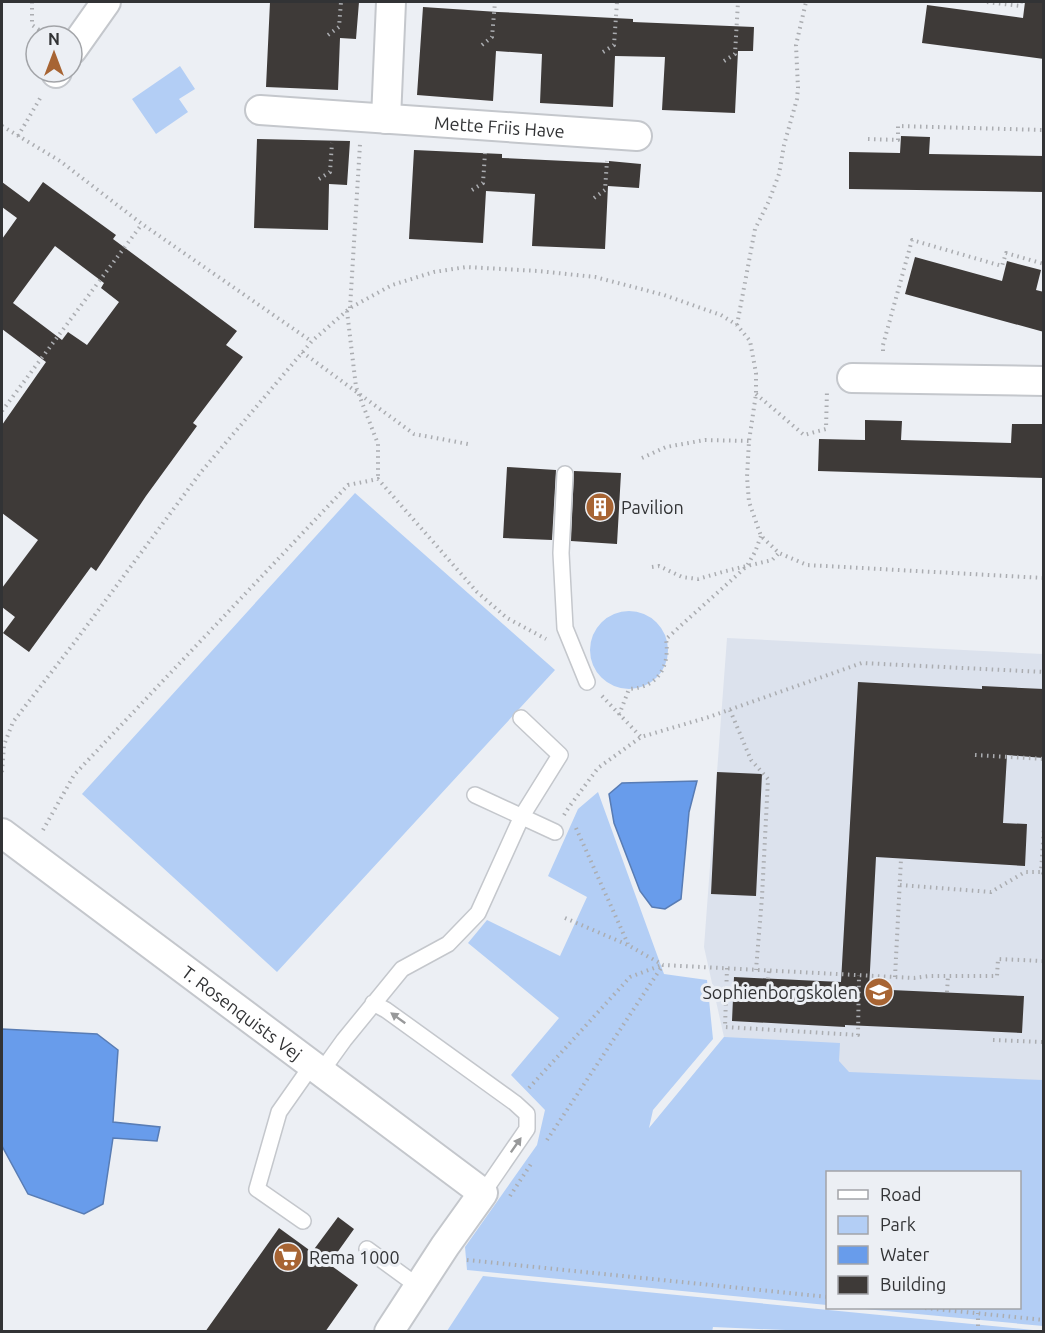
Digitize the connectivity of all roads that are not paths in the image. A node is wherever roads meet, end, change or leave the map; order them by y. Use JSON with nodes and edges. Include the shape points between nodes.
{"nodes":[{"id":1,"x":106,"y":2,"type":"edge"},
{"id":2,"x":391,"y":2,"type":"edge"},
{"id":3,"x":84,"y":33,"type":"edge"},
{"id":4,"x":260,"y":110,"type":"dead end"},
{"id":5,"x":374,"y":118,"type":"junction"},
{"id":6,"x":637,"y":136,"type":"dead end"},
{"id":7,"x":852,"y":378,"type":"road end"},
{"id":8,"x":1044,"y":381,"type":"edge"},
{"id":9,"x":565,"y":474,"type":"dead end"},
{"id":10,"x":587,"y":682,"type":"road end"},
{"id":11,"x":521,"y":718,"type":"dead end"},
{"id":12,"x":475,"y":795,"type":"dead end"},
{"id":13,"x":522,"y":816,"type":"junction"},
{"id":14,"x":555,"y":832,"type":"road end"},
{"id":15,"x":2,"y":833,"type":"edge"},
{"id":16,"x":373,"y":1003,"type":"junction"},
{"id":17,"x":317,"y":1068,"type":"junction"},
{"id":18,"x":483,"y":1193,"type":"junction"},
{"id":19,"x":303,"y":1221,"type":"dead end"},
{"id":20,"x":366,"y":1250,"type":"dead end"},
{"id":21,"x":419,"y":1287,"type":"junction"},
{"id":22,"x":389,"y":1332,"type":"edge"}],
"edges":[{"from":1,"to":3,"type":"street"},
{"from":2,"to":5,"type":"street"},
{"from":4,"to":5,"type":"street","name":"Mette Friis Have"},
{"from":5,"to":6,"type":"street","name":"Mette Friis Have"},
{"from":7,"to":8,"type":"street"},
{"from":9,"to":10,"type":"lane","via":[[561,553],[565,628]]},
{"from":11,"to":13,"type":"lane","via":[[560,755]]},
{"from":12,"to":13,"type":"lane"},
{"from":13,"to":14,"type":"lane"},
{"from":13,"to":16,"type":"lane","via":[[478,913],[448,944],[402,969]]},
{"from":15,"to":17,"type":"street","name":"T. Rosenquists Vej"},
{"from":16,"to":17,"type":"lane"},
{"from":18,"to":16,"type":"lane","one_way":true,"via":[[527,1129],[527,1114]]},
{"from":17,"to":18,"type":"street","name":"T. Rosenquists Vej"},
{"from":17,"to":19,"type":"lane","via":[[279,1112],[256,1189]]},
{"from":18,"to":21,"type":"street"},
{"from":20,"to":21,"type":"lane"},
{"from":21,"to":22,"type":"street"}]}
